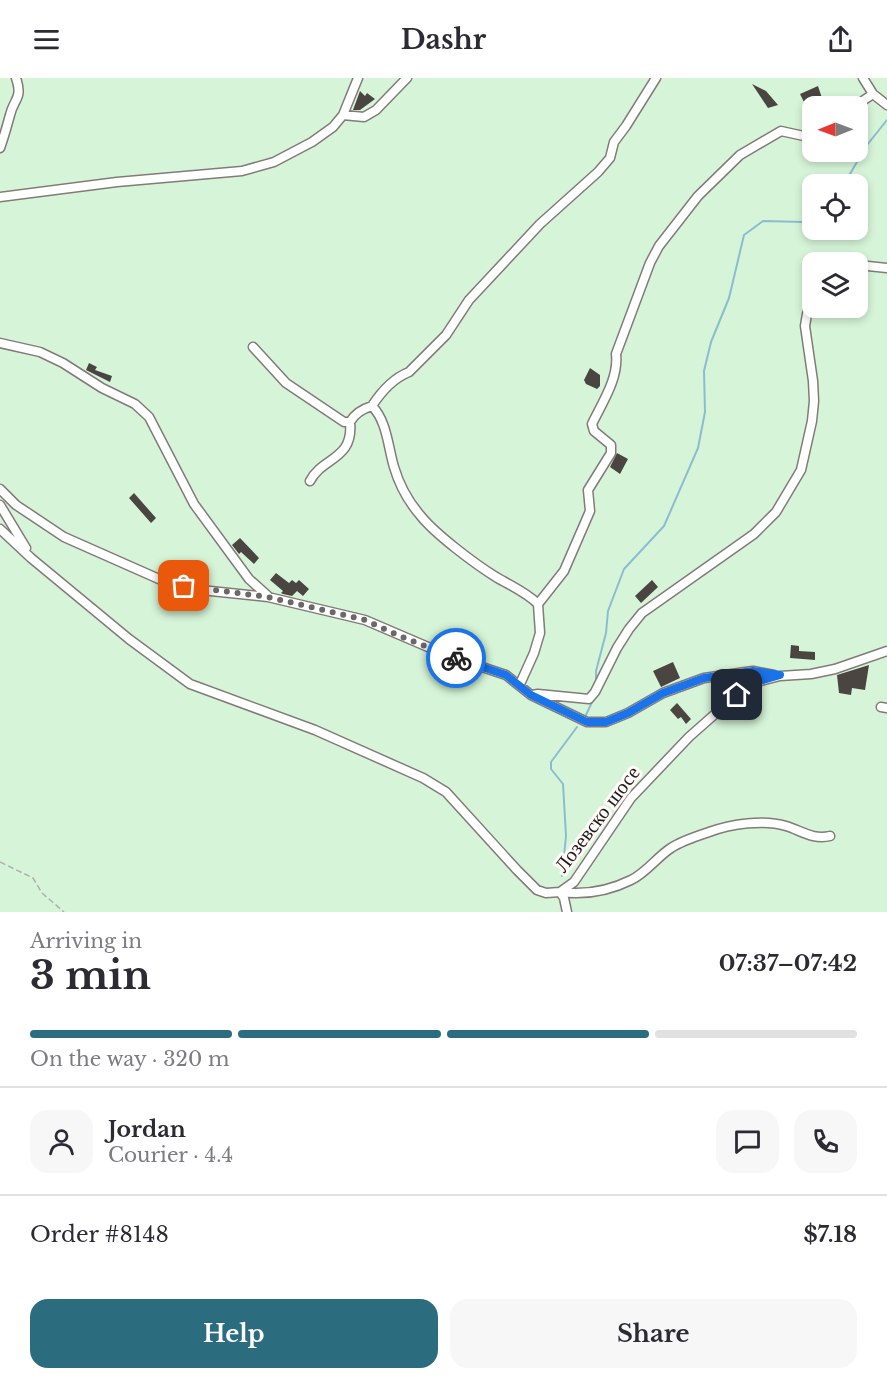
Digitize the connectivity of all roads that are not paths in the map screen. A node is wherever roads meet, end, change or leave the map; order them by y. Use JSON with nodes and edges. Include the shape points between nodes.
{"nodes":[{"id":1,"x":16,"y":78,"type":"edge"},
{"id":2,"x":358,"y":78,"type":"edge"},
{"id":3,"x":407,"y":78,"type":"edge"},
{"id":4,"x":656,"y":78,"type":"edge"},
{"id":5,"x":863,"y":78,"type":"edge"},
{"id":6,"x":873,"y":94,"type":"junction"},
{"id":7,"x":868,"y":97,"type":"edge"},
{"id":8,"x":886,"y":102,"type":"edge"},
{"id":9,"x":343,"y":115,"type":"junction"},
{"id":10,"x":802,"y":136,"type":"edge"},
{"id":11,"x":0,"y":148,"type":"edge"},
{"id":12,"x":0,"y":187,"type":"edge"},
{"id":13,"x":4,"y":197,"type":"edge"},
{"id":14,"x":868,"y":266,"type":"edge"},
{"id":15,"x":887,"y":268,"type":"edge"},
{"id":16,"x":806,"y":318,"type":"edge"},
{"id":17,"x":0,"y":343,"type":"edge"},
{"id":18,"x":253,"y":347,"type":"dead end"},
{"id":19,"x":372,"y":406,"type":"junction"},
{"id":20,"x":350,"y":422,"type":"junction"},
{"id":21,"x":310,"y":481,"type":"dead end"},
{"id":22,"x":0,"y":489,"type":"edge"},
{"id":23,"x":0,"y":505,"type":"edge"},
{"id":24,"x":0,"y":529,"type":"edge"},
{"id":25,"x":32,"y":558,"type":"junction"},
{"id":26,"x":268,"y":597,"type":"junction"},
{"id":27,"x":538,"y":604,"type":"junction"},
{"id":28,"x":887,"y":651,"type":"edge"},
{"id":29,"x":780,"y":675,"type":"junction"},
{"id":30,"x":520,"y":684,"type":"junction"},
{"id":31,"x":531,"y":695,"type":"junction"},
{"id":32,"x":830,"y":836,"type":"dead end"},
{"id":33,"x":560,"y":892,"type":"junction"},
{"id":34,"x":567,"y":912,"type":"edge"}],
"edges":[{"from":1,"to":11,"type":"street","via":[[19,96]]},
{"from":2,"to":9,"type":"street"},
{"from":3,"to":9,"type":"street","via":[[364,117]]},
{"from":4,"to":19,"type":"street","via":[[598,172],[540,224],[469,300],[446,335],[380,394]]},
{"from":5,"to":6,"type":"street"},
{"from":6,"to":7,"type":"street"},
{"from":6,"to":8,"type":"street"},
{"from":9,"to":13,"type":"street","via":[[312,141],[274,162],[242,171]]},
{"from":10,"to":27,"type":"street","via":[[781,131],[740,155],[698,196],[659,246],[616,354],[610,385],[592,424],[594,431],[611,445],[611,453],[588,490],[590,511],[564,571]]},
{"from":12,"to":13,"type":"street"},
{"from":14,"to":15,"type":"street"},
{"from":16,"to":31,"type":"street","via":[[813,381],[812,421],[801,470],[776,512],[745,541],[642,614],[629,629],[589,699]]},
{"from":17,"to":26,"type":"street","via":[[56,359],[135,404],[149,417],[194,504],[249,579]]},
{"from":18,"to":20,"type":"street","via":[[286,383],[333,416]]},
{"from":19,"to":20,"type":"street","via":[[354,415]]},
{"from":19,"to":27,"type":"street","via":[[383,425],[406,497],[421,517],[481,568]]},
{"from":20,"to":21,"type":"street","via":[[346,447]]},
{"from":22,"to":26,"type":"street","via":[[16,505],[63,537],[168,583]]},
{"from":23,"to":25,"type":"street"},
{"from":24,"to":25,"type":"street","name":"Лозевско шосе"},
{"from":25,"to":33,"type":"street","name":"Лозевско шосе","via":[[190,684],[315,730],[446,792],[537,890]]},
{"from":26,"to":30,"type":"street","via":[[365,620]]},
{"from":27,"to":30,"type":"street","via":[[540,633]]},
{"from":28,"to":29,"type":"street","name":"Лозевско шосе","via":[[835,669]]},
{"from":29,"to":31,"type":"street","via":[[753,671],[704,678],[663,693],[606,722],[587,722]]},
{"from":29,"to":33,"type":"street","name":"Лозевско шосе","via":[[749,684],[664,761],[631,798],[574,882]]},
{"from":30,"to":31,"type":"street"},
{"from":32,"to":33,"type":"street","via":[[809,836],[771,824],[710,831],[671,848],[632,880],[581,894]]},
{"from":33,"to":34,"type":"street"}]}
